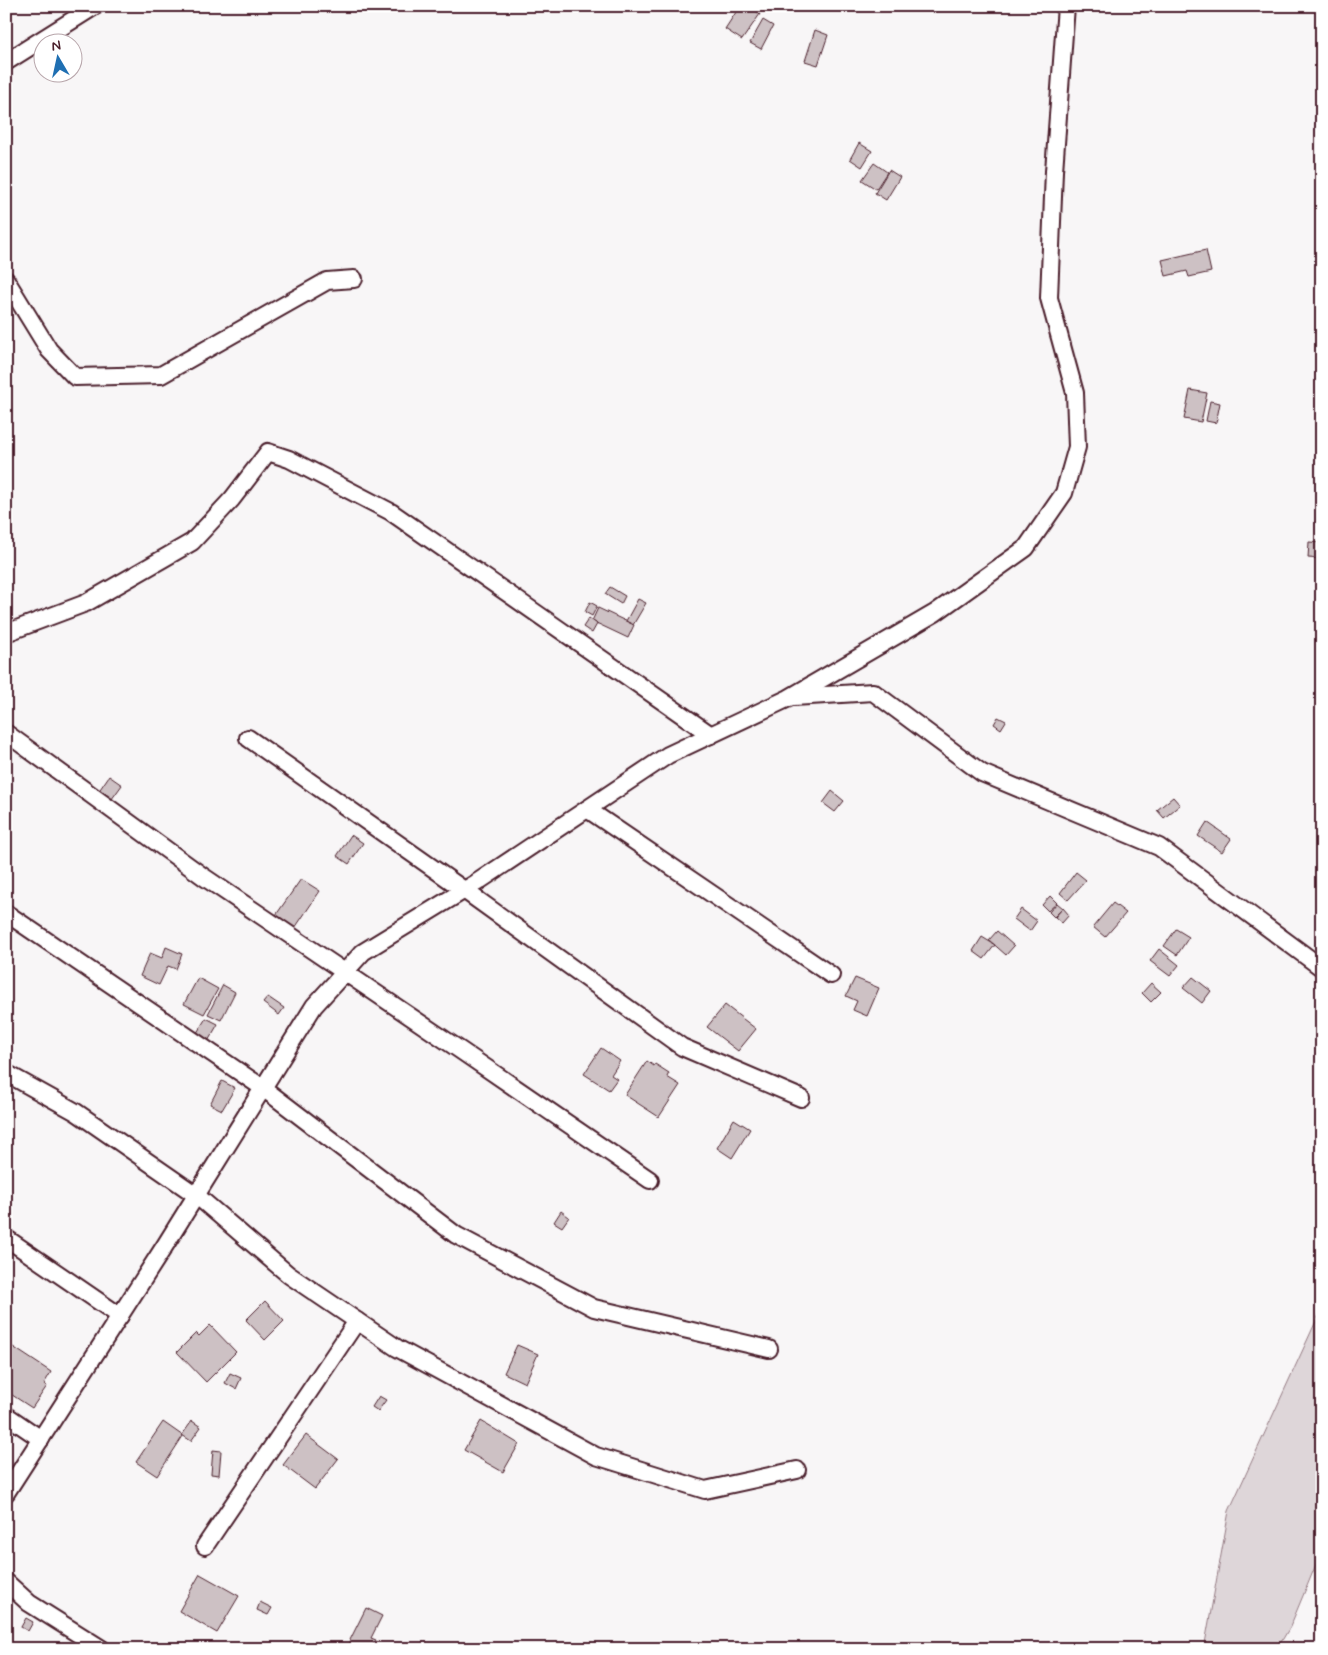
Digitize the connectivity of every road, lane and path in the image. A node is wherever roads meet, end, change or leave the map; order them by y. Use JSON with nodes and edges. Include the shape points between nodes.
{"nodes":[{"id":1,"x":96,"y":6,"type":"edge"},
{"id":2,"x":1066,"y":6,"type":"edge"},
{"id":3,"x":6,"y":62,"type":"edge"},
{"id":4,"x":354,"y":279,"type":"dead end"},
{"id":5,"x":6,"y":280,"type":"edge"},
{"id":6,"x":6,"y":633,"type":"edge"},
{"id":7,"x":789,"y":698,"type":"junction"},
{"id":8,"x":6,"y":732,"type":"edge"},
{"id":9,"x":711,"y":735,"type":"junction"},
{"id":10,"x":248,"y":738,"type":"dead end"},
{"id":11,"x":587,"y":809,"type":"junction"},
{"id":12,"x":464,"y":890,"type":"junction"},
{"id":13,"x":6,"y":913,"type":"edge"},
{"id":14,"x":1322,"y":968,"type":"edge"},
{"id":15,"x":344,"y":972,"type":"junction"},
{"id":16,"x":830,"y":975,"type":"dead end"},
{"id":17,"x":6,"y":1073,"type":"edge"},
{"id":18,"x":263,"y":1088,"type":"junction"},
{"id":19,"x":801,"y":1098,"type":"dead end"},
{"id":20,"x":650,"y":1180,"type":"dead end"},
{"id":21,"x":196,"y":1195,"type":"junction"},
{"id":22,"x":6,"y":1238,"type":"edge"},
{"id":23,"x":120,"y":1316,"type":"junction"},
{"id":24,"x":358,"y":1321,"type":"junction"},
{"id":25,"x":769,"y":1349,"type":"dead end"},
{"id":26,"x":6,"y":1416,"type":"edge"},
{"id":27,"x":41,"y":1439,"type":"junction"},
{"id":28,"x":797,"y":1470,"type":"dead end"},
{"id":29,"x":6,"y":1493,"type":"edge"},
{"id":30,"x":205,"y":1546,"type":"dead end"},
{"id":31,"x":6,"y":1582,"type":"edge"},
{"id":32,"x":102,"y":1649,"type":"edge"}],
"edges":[{"from":1,"to":3,"type":"street"},
{"from":2,"to":7,"type":"street","via":[[1049,298],[1075,393],[1077,447],[1064,493],[1026,548],[935,613]]},
{"from":4,"to":5,"type":"street","via":[[327,281],[161,375],[75,377],[49,350]]},
{"from":6,"to":9,"type":"street","via":[[86,603],[192,542],[232,499],[268,452],[289,459],[391,512]]},
{"from":7,"to":9,"type":"street"},
{"from":7,"to":14,"type":"street","via":[[873,692],[982,773],[1159,847]]},
{"from":8,"to":15,"type":"street","via":[[204,877]]},
{"from":9,"to":11,"type":"street","via":[[668,755]]},
{"from":10,"to":12,"type":"street"},
{"from":11,"to":12,"type":"street"},
{"from":11,"to":16,"type":"street"},
{"from":12,"to":15,"type":"street","via":[[363,952]]},
{"from":12,"to":19,"type":"street","via":[[682,1047]]},
{"from":13,"to":18,"type":"street"},
{"from":15,"to":18,"type":"street","via":[[314,1006]]},
{"from":15,"to":20,"type":"street"},
{"from":17,"to":21,"type":"street","via":[[76,1112]]},
{"from":18,"to":21,"type":"street"},
{"from":18,"to":25,"type":"street","via":[[456,1236],[594,1308]]},
{"from":21,"to":23,"type":"street"},
{"from":21,"to":24,"type":"street","via":[[289,1275]]},
{"from":22,"to":23,"type":"street"},
{"from":23,"to":27,"type":"street"},
{"from":24,"to":28,"type":"street","via":[[397,1348],[596,1456],[705,1490]]},
{"from":24,"to":30,"type":"street"},
{"from":26,"to":27,"type":"street"},
{"from":27,"to":29,"type":"street"},
{"from":31,"to":32,"type":"street","via":[[29,1603]]}]}
